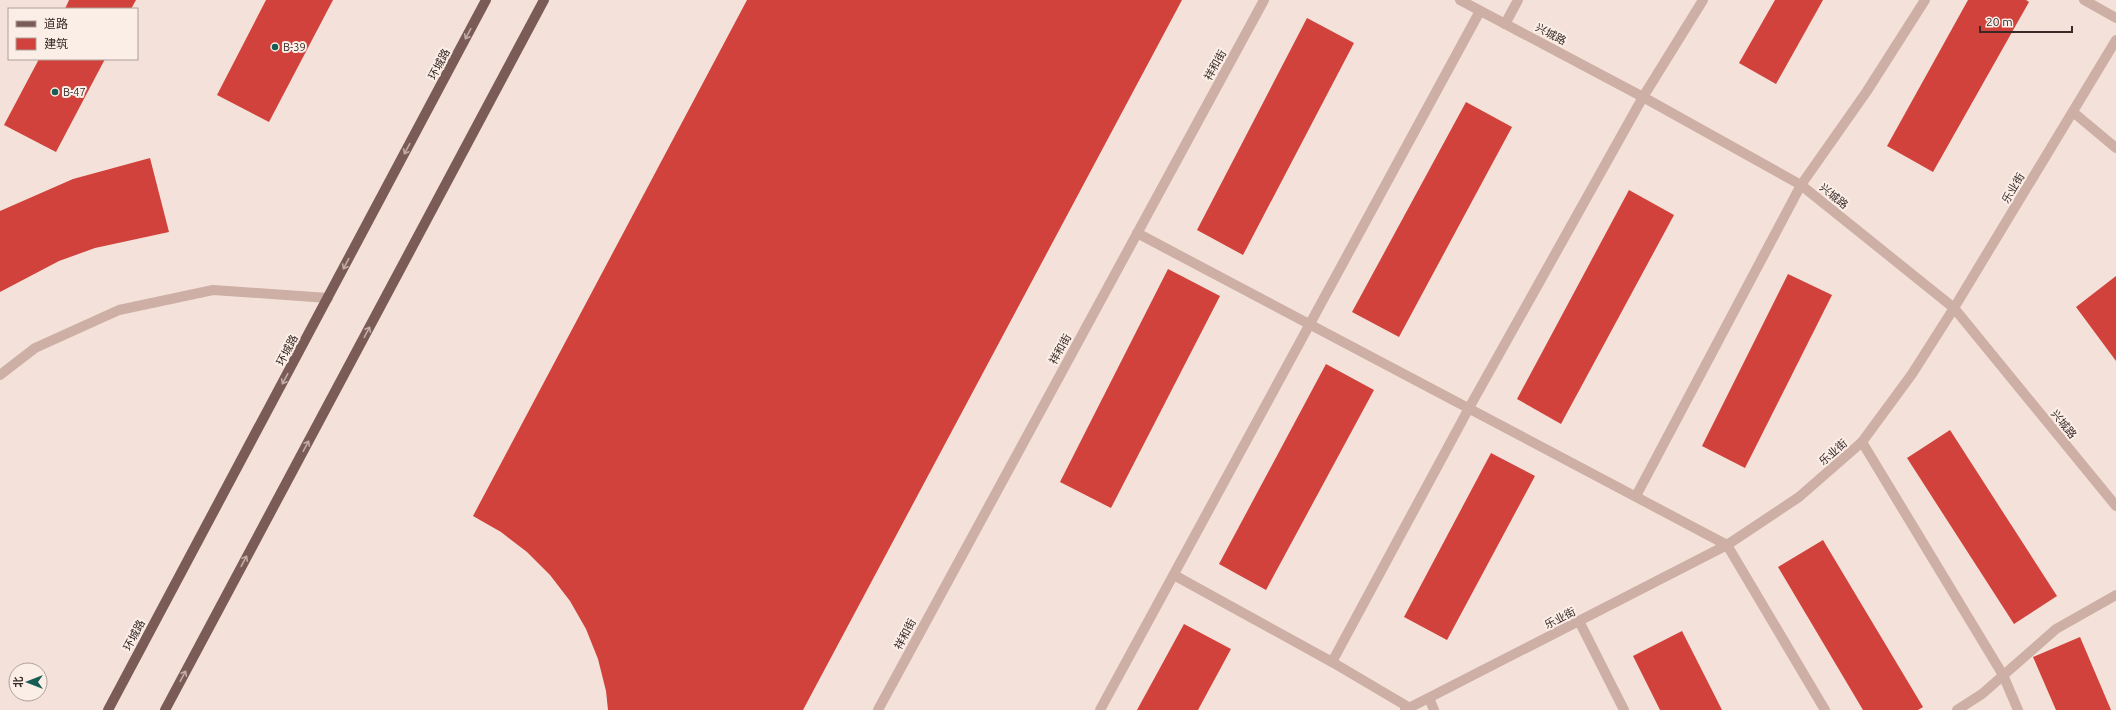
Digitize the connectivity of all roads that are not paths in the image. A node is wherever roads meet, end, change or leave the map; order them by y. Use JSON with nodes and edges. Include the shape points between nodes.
{"nodes":[{"id":1,"x":486,"y":0,"type":"edge"},
{"id":2,"x":544,"y":0,"type":"edge"},
{"id":3,"x":1264,"y":0,"type":"edge"},
{"id":4,"x":1460,"y":0,"type":"edge"},
{"id":5,"x":1518,"y":0,"type":"edge"},
{"id":6,"x":1703,"y":0,"type":"edge"},
{"id":7,"x":1925,"y":0,"type":"edge"},
{"id":8,"x":2084,"y":0,"type":"edge"},
{"id":9,"x":1480,"y":11,"type":"junction"},
{"id":10,"x":2116,"y":18,"type":"edge"},
{"id":11,"x":1505,"y":24,"type":"junction"},
{"id":12,"x":2116,"y":40,"type":"edge"},
{"id":13,"x":1643,"y":97,"type":"junction"},
{"id":14,"x":2073,"y":112,"type":"junction"},
{"id":15,"x":2116,"y":148,"type":"edge"},
{"id":16,"x":1801,"y":185,"type":"junction"},
{"id":17,"x":1137,"y":232,"type":"junction"},
{"id":18,"x":328,"y":298,"type":"junction"},
{"id":19,"x":1954,"y":308,"type":"junction"},
{"id":20,"x":1310,"y":324,"type":"junction"},
{"id":21,"x":0,"y":375,"type":"edge"},
{"id":22,"x":1470,"y":408,"type":"junction"},
{"id":23,"x":1862,"y":442,"type":"junction"},
{"id":24,"x":1636,"y":496,"type":"junction"},
{"id":25,"x":2116,"y":506,"type":"edge"},
{"id":26,"x":1727,"y":545,"type":"junction"},
{"id":27,"x":1174,"y":575,"type":"junction"},
{"id":28,"x":2116,"y":595,"type":"edge"},
{"id":29,"x":1579,"y":621,"type":"junction"},
{"id":30,"x":1332,"y":662,"type":"junction"},
{"id":31,"x":2003,"y":675,"type":"junction"},
{"id":32,"x":1429,"y":698,"type":"junction"},
{"id":33,"x":1407,"y":709,"type":"edge"},
{"id":34,"x":108,"y":710,"type":"edge"},
{"id":35,"x":165,"y":710,"type":"edge"},
{"id":36,"x":878,"y":710,"type":"edge"},
{"id":37,"x":1100,"y":710,"type":"edge"},
{"id":38,"x":1434,"y":710,"type":"edge"},
{"id":39,"x":1624,"y":710,"type":"edge"},
{"id":40,"x":1825,"y":710,"type":"edge"},
{"id":41,"x":1957,"y":710,"type":"edge"},
{"id":42,"x":2018,"y":710,"type":"edge"}],
"edges":[{"from":1,"to":18,"type":"main road","name":"环城路","one_way":true},
{"from":35,"to":2,"type":"main road","one_way":true},
{"from":3,"to":17,"type":"street","name":"祥和街"},
{"from":4,"to":9,"type":"street","name":"兴城路"},
{"from":5,"to":11,"type":"street"},
{"from":6,"to":13,"type":"street"},
{"from":7,"to":16,"type":"street","via":[[1867,91]]},
{"from":8,"to":10,"type":"street"},
{"from":9,"to":11,"type":"street","name":"兴城路"},
{"from":9,"to":20,"type":"street"},
{"from":11,"to":13,"type":"street","name":"兴城路"},
{"from":12,"to":14,"type":"street","name":"乐业街"},
{"from":13,"to":16,"type":"street","name":"兴城路"},
{"from":13,"to":22,"type":"street"},
{"from":14,"to":15,"type":"street"},
{"from":14,"to":19,"type":"street","name":"乐业街"},
{"from":16,"to":19,"type":"street","name":"兴城路"},
{"from":16,"to":24,"type":"street"},
{"from":17,"to":20,"type":"street"},
{"from":17,"to":36,"type":"street","name":"祥和街"},
{"from":18,"to":21,"type":"street","via":[[213,290],[119,310],[35,348]]},
{"from":18,"to":34,"type":"main road","name":"环城路","one_way":true},
{"from":19,"to":23,"type":"street","name":"乐业街","via":[[1912,374]]},
{"from":19,"to":25,"type":"street","name":"兴城路"},
{"from":20,"to":22,"type":"street"},
{"from":20,"to":27,"type":"street"},
{"from":22,"to":24,"type":"street"},
{"from":22,"to":30,"type":"street"},
{"from":23,"to":26,"type":"street","name":"乐业街","via":[[1799,497]]},
{"from":23,"to":31,"type":"street"},
{"from":24,"to":26,"type":"street"},
{"from":26,"to":29,"type":"street","name":"乐业街"},
{"from":26,"to":40,"type":"street"},
{"from":27,"to":30,"type":"street"},
{"from":27,"to":37,"type":"street"},
{"from":28,"to":31,"type":"street","via":[[2056,629]]},
{"from":29,"to":32,"type":"street","name":"乐业街"},
{"from":29,"to":39,"type":"street"},
{"from":30,"to":33,"type":"street"},
{"from":31,"to":41,"type":"street","via":[[1982,694]]},
{"from":31,"to":42,"type":"street"},
{"from":32,"to":33,"type":"street","name":"乐业街"},
{"from":32,"to":38,"type":"street"}]}
